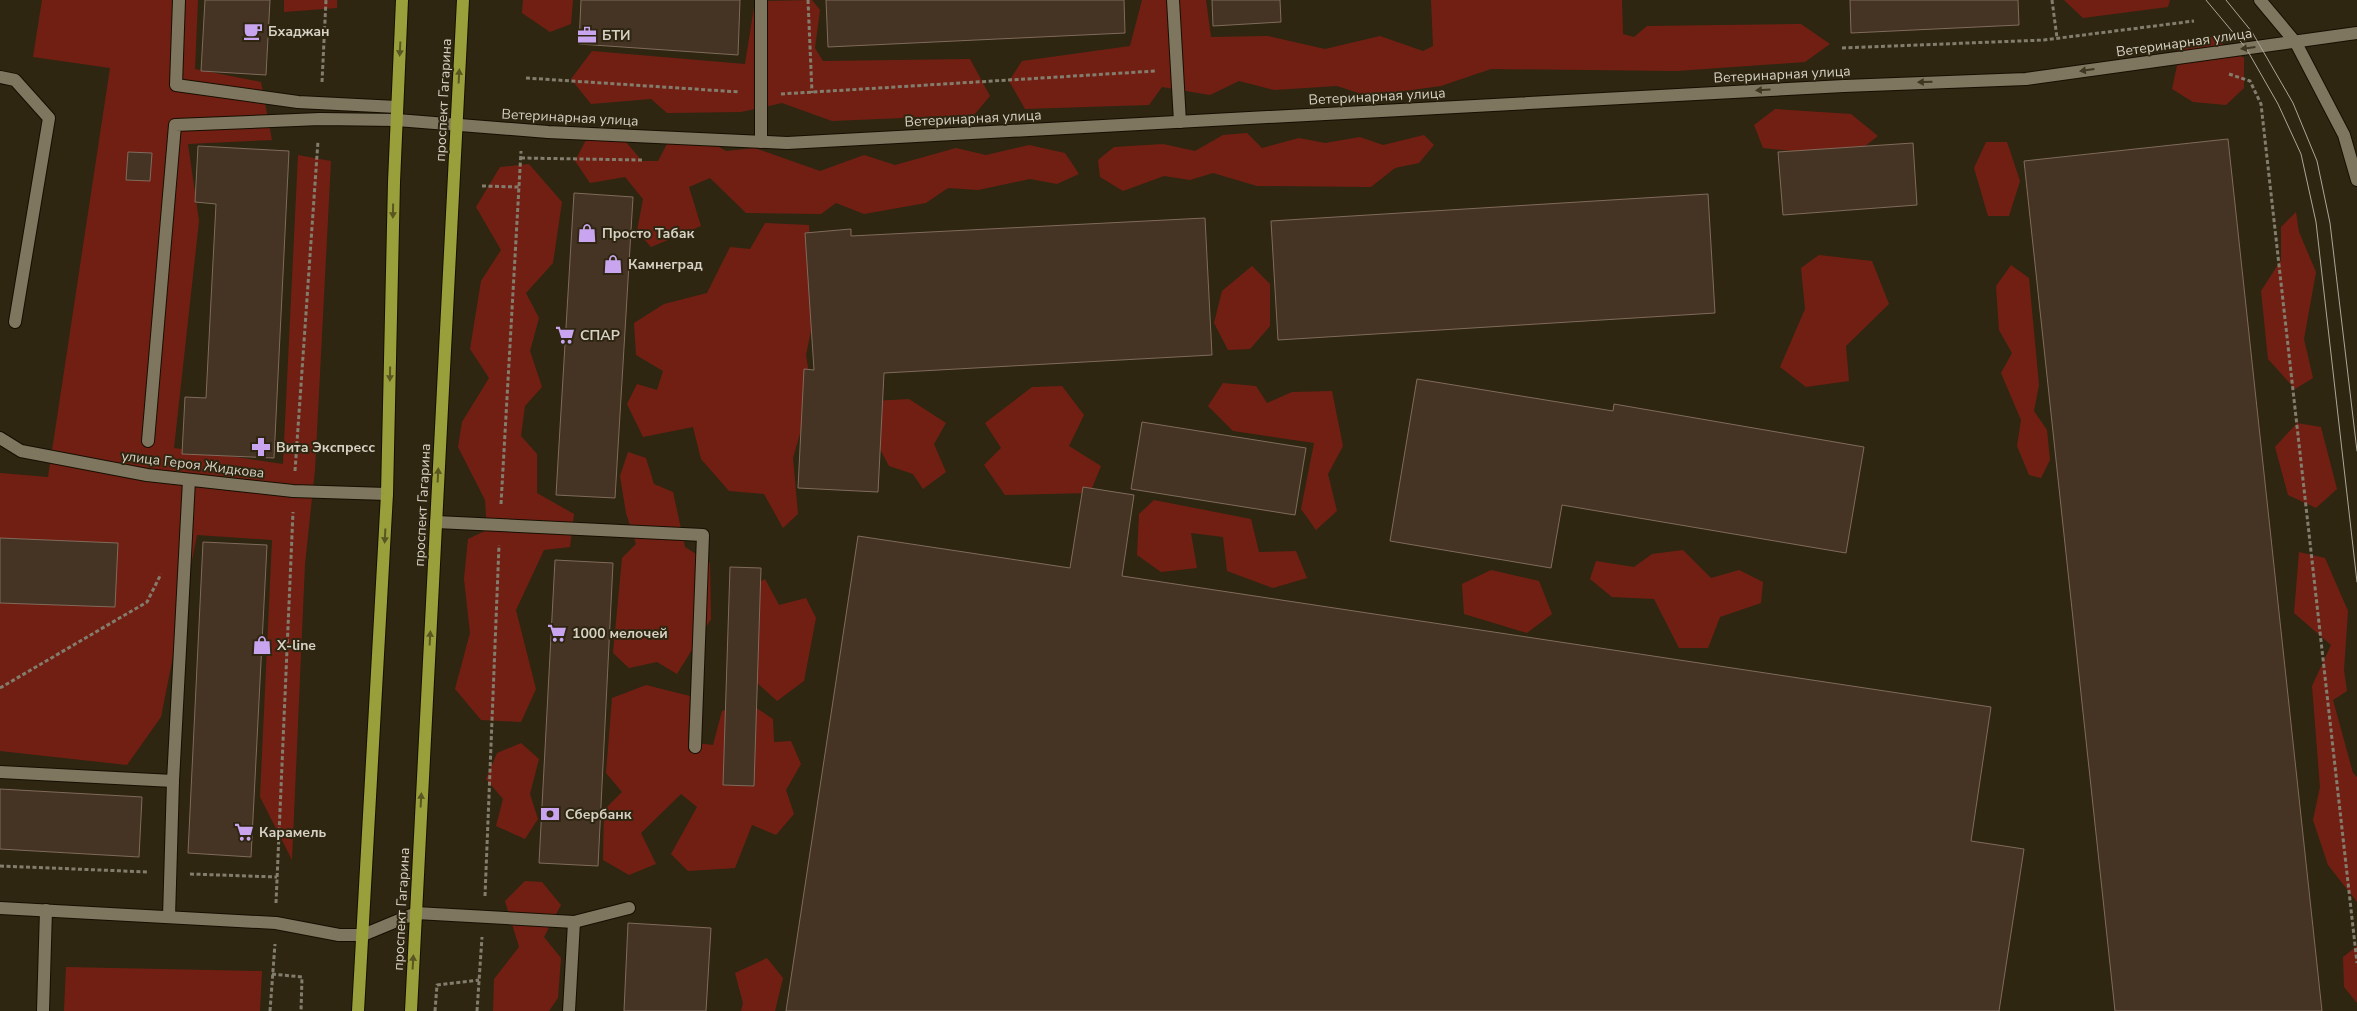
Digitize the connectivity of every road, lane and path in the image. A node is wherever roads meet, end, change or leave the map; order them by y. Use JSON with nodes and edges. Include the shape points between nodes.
{"nodes":[{"id":1,"x":179,"y":0,"type":"edge"},
{"id":2,"x":326,"y":0,"type":"edge"},
{"id":3,"x":402,"y":0,"type":"edge"},
{"id":4,"x":463,"y":0,"type":"edge"},
{"id":5,"x":761,"y":0,"type":"edge"},
{"id":6,"x":808,"y":0,"type":"edge"},
{"id":7,"x":1174,"y":0,"type":"edge"},
{"id":8,"x":2052,"y":0,"type":"edge"},
{"id":9,"x":2260,"y":0,"type":"edge"},
{"id":10,"x":2194,"y":21,"type":"dead end"},
{"id":11,"x":2357,"y":33,"type":"edge"},
{"id":12,"x":2057,"y":38,"type":"junction"},
{"id":13,"x":2296,"y":43,"type":"junction"},
{"id":14,"x":1842,"y":48,"type":"dead end"},
{"id":15,"x":1177,"y":70,"type":"junction"},
{"id":16,"x":0,"y":77,"type":"edge"},
{"id":17,"x":526,"y":78,"type":"dead end"},
{"id":18,"x":812,"y":93,"type":"junction"},
{"id":19,"x":762,"y":94,"type":"junction"},
{"id":20,"x":321,"y":103,"type":"junction"},
{"id":21,"x":2262,"y":104,"type":"dead end"},
{"id":22,"x":397,"y":114,"type":"junction"},
{"id":23,"x":1180,"y":122,"type":"junction"},
{"id":24,"x":456,"y":124,"type":"junction"},
{"id":25,"x":762,"y":142,"type":"junction"},
{"id":26,"x":2357,"y":180,"type":"edge"},
{"id":27,"x":482,"y":186,"type":"dead end"},
{"id":28,"x":519,"y":187,"type":"dead end"},
{"id":29,"x":15,"y":322,"type":"dead end"},
{"id":30,"x":0,"y":438,"type":"edge"},
{"id":31,"x":148,"y":441,"type":"dead end"},
{"id":32,"x":189,"y":480,"type":"junction"},
{"id":33,"x":388,"y":494,"type":"junction"},
{"id":34,"x":436,"y":522,"type":"junction"},
{"id":35,"x":185,"y":552,"type":"junction"},
{"id":36,"x":0,"y":688,"type":"edge"},
{"id":37,"x":695,"y":747,"type":"dead end"},
{"id":38,"x":0,"y":772,"type":"edge"},
{"id":39,"x":173,"y":781,"type":"junction"},
{"id":40,"x":0,"y":866,"type":"edge"},
{"id":41,"x":169,"y":873,"type":"junction"},
{"id":42,"x":277,"y":878,"type":"dead end"},
{"id":43,"x":0,"y":908,"type":"edge"},
{"id":44,"x":629,"y":908,"type":"dead end"},
{"id":45,"x":46,"y":910,"type":"junction"},
{"id":46,"x":416,"y":913,"type":"junction"},
{"id":47,"x":169,"y":917,"type":"junction"},
{"id":48,"x":484,"y":917,"type":"junction"},
{"id":49,"x":574,"y":922,"type":"junction"},
{"id":50,"x":276,"y":923,"type":"junction"},
{"id":51,"x":363,"y":935,"type":"junction"},
{"id":52,"x":2357,"y":963,"type":"edge"},
{"id":53,"x":272,"y":974,"type":"junction"},
{"id":54,"x":480,"y":980,"type":"junction"},
{"id":55,"x":42,"y":1011,"type":"edge"},
{"id":56,"x":270,"y":1011,"type":"edge"},
{"id":57,"x":301,"y":1011,"type":"edge"},
{"id":58,"x":358,"y":1011,"type":"edge"},
{"id":59,"x":411,"y":1011,"type":"edge"},
{"id":60,"x":435,"y":1011,"type":"edge"},
{"id":61,"x":477,"y":1011,"type":"edge"},
{"id":62,"x":569,"y":1011,"type":"edge"}],
"edges":[{"from":1,"to":20,"type":"street","via":[[176,84]]},
{"from":2,"to":20,"type":"path"},
{"from":3,"to":22,"type":"main road","one_way":true},
{"from":24,"to":4,"type":"main road","name":"проспект Гагарина","one_way":true},
{"from":5,"to":19,"type":"street"},
{"from":6,"to":18,"type":"path"},
{"from":7,"to":15,"type":"street"},
{"from":8,"to":12,"type":"path"},
{"from":9,"to":13,"type":"street"},
{"from":10,"to":12,"type":"path"},
{"from":11,"to":13,"type":"street","name":"Ветеринарная улица"},
{"from":12,"to":14,"type":"path"},
{"from":13,"to":23,"type":"street","name":"Ветеринарная улица","one_way":true,"via":[[2026,79]]},
{"from":13,"to":26,"type":"street","via":[[2344,135]]},
{"from":15,"to":18,"type":"path"},
{"from":15,"to":23,"type":"street"},
{"from":16,"to":29,"type":"street","via":[[15,80],[49,118]]},
{"from":17,"to":19,"type":"path"},
{"from":18,"to":19,"type":"path"},
{"from":19,"to":25,"type":"street"},
{"from":20,"to":22,"type":"street"},
{"from":21,"to":52,"type":"path"},
{"from":22,"to":24,"type":"street","name":"Ветеринарная улица"},
{"from":22,"to":31,"type":"street","via":[[175,125]]},
{"from":22,"to":33,"type":"main road","one_way":true},
{"from":23,"to":25,"type":"street","name":"Ветеринарная улица"},
{"from":24,"to":25,"type":"street","name":"Ветеринарная улица","via":[[548,132]]},
{"from":34,"to":24,"type":"main road","name":"проспект Гагарина","one_way":true},
{"from":27,"to":28,"type":"path"},
{"from":30,"to":32,"type":"street","name":"улица Героя Жидкова","via":[[21,451]]},
{"from":32,"to":33,"type":"street","name":"улица Героя Жидкова","via":[[294,491]]},
{"from":32,"to":35,"type":"street"},
{"from":33,"to":51,"type":"main road","one_way":true},
{"from":34,"to":37,"type":"street","via":[[703,535]]},
{"from":46,"to":34,"type":"main road","name":"проспект Гагарина","one_way":true},
{"from":35,"to":36,"type":"path","via":[[173,551],[147,602]]},
{"from":35,"to":39,"type":"street"},
{"from":38,"to":39,"type":"street"},
{"from":39,"to":41,"type":"street"},
{"from":40,"to":41,"type":"path"},
{"from":41,"to":42,"type":"path"},
{"from":41,"to":47,"type":"street"},
{"from":43,"to":45,"type":"street"},
{"from":44,"to":49,"type":"street"},
{"from":45,"to":47,"type":"street"},
{"from":45,"to":55,"type":"street"},
{"from":46,"to":48,"type":"street"},
{"from":46,"to":51,"type":"street"},
{"from":59,"to":46,"type":"main road","name":"проспект Гагарина","one_way":true},
{"from":47,"to":50,"type":"street"},
{"from":48,"to":49,"type":"street"},
{"from":48,"to":54,"type":"path"},
{"from":49,"to":62,"type":"street"},
{"from":50,"to":51,"type":"street","via":[[339,935]]},
{"from":50,"to":53,"type":"path"},
{"from":51,"to":58,"type":"main road"},
{"from":53,"to":56,"type":"path"},
{"from":53,"to":57,"type":"path","via":[[302,977]]},
{"from":54,"to":60,"type":"path","via":[[436,985]]},
{"from":54,"to":61,"type":"path"}]}
